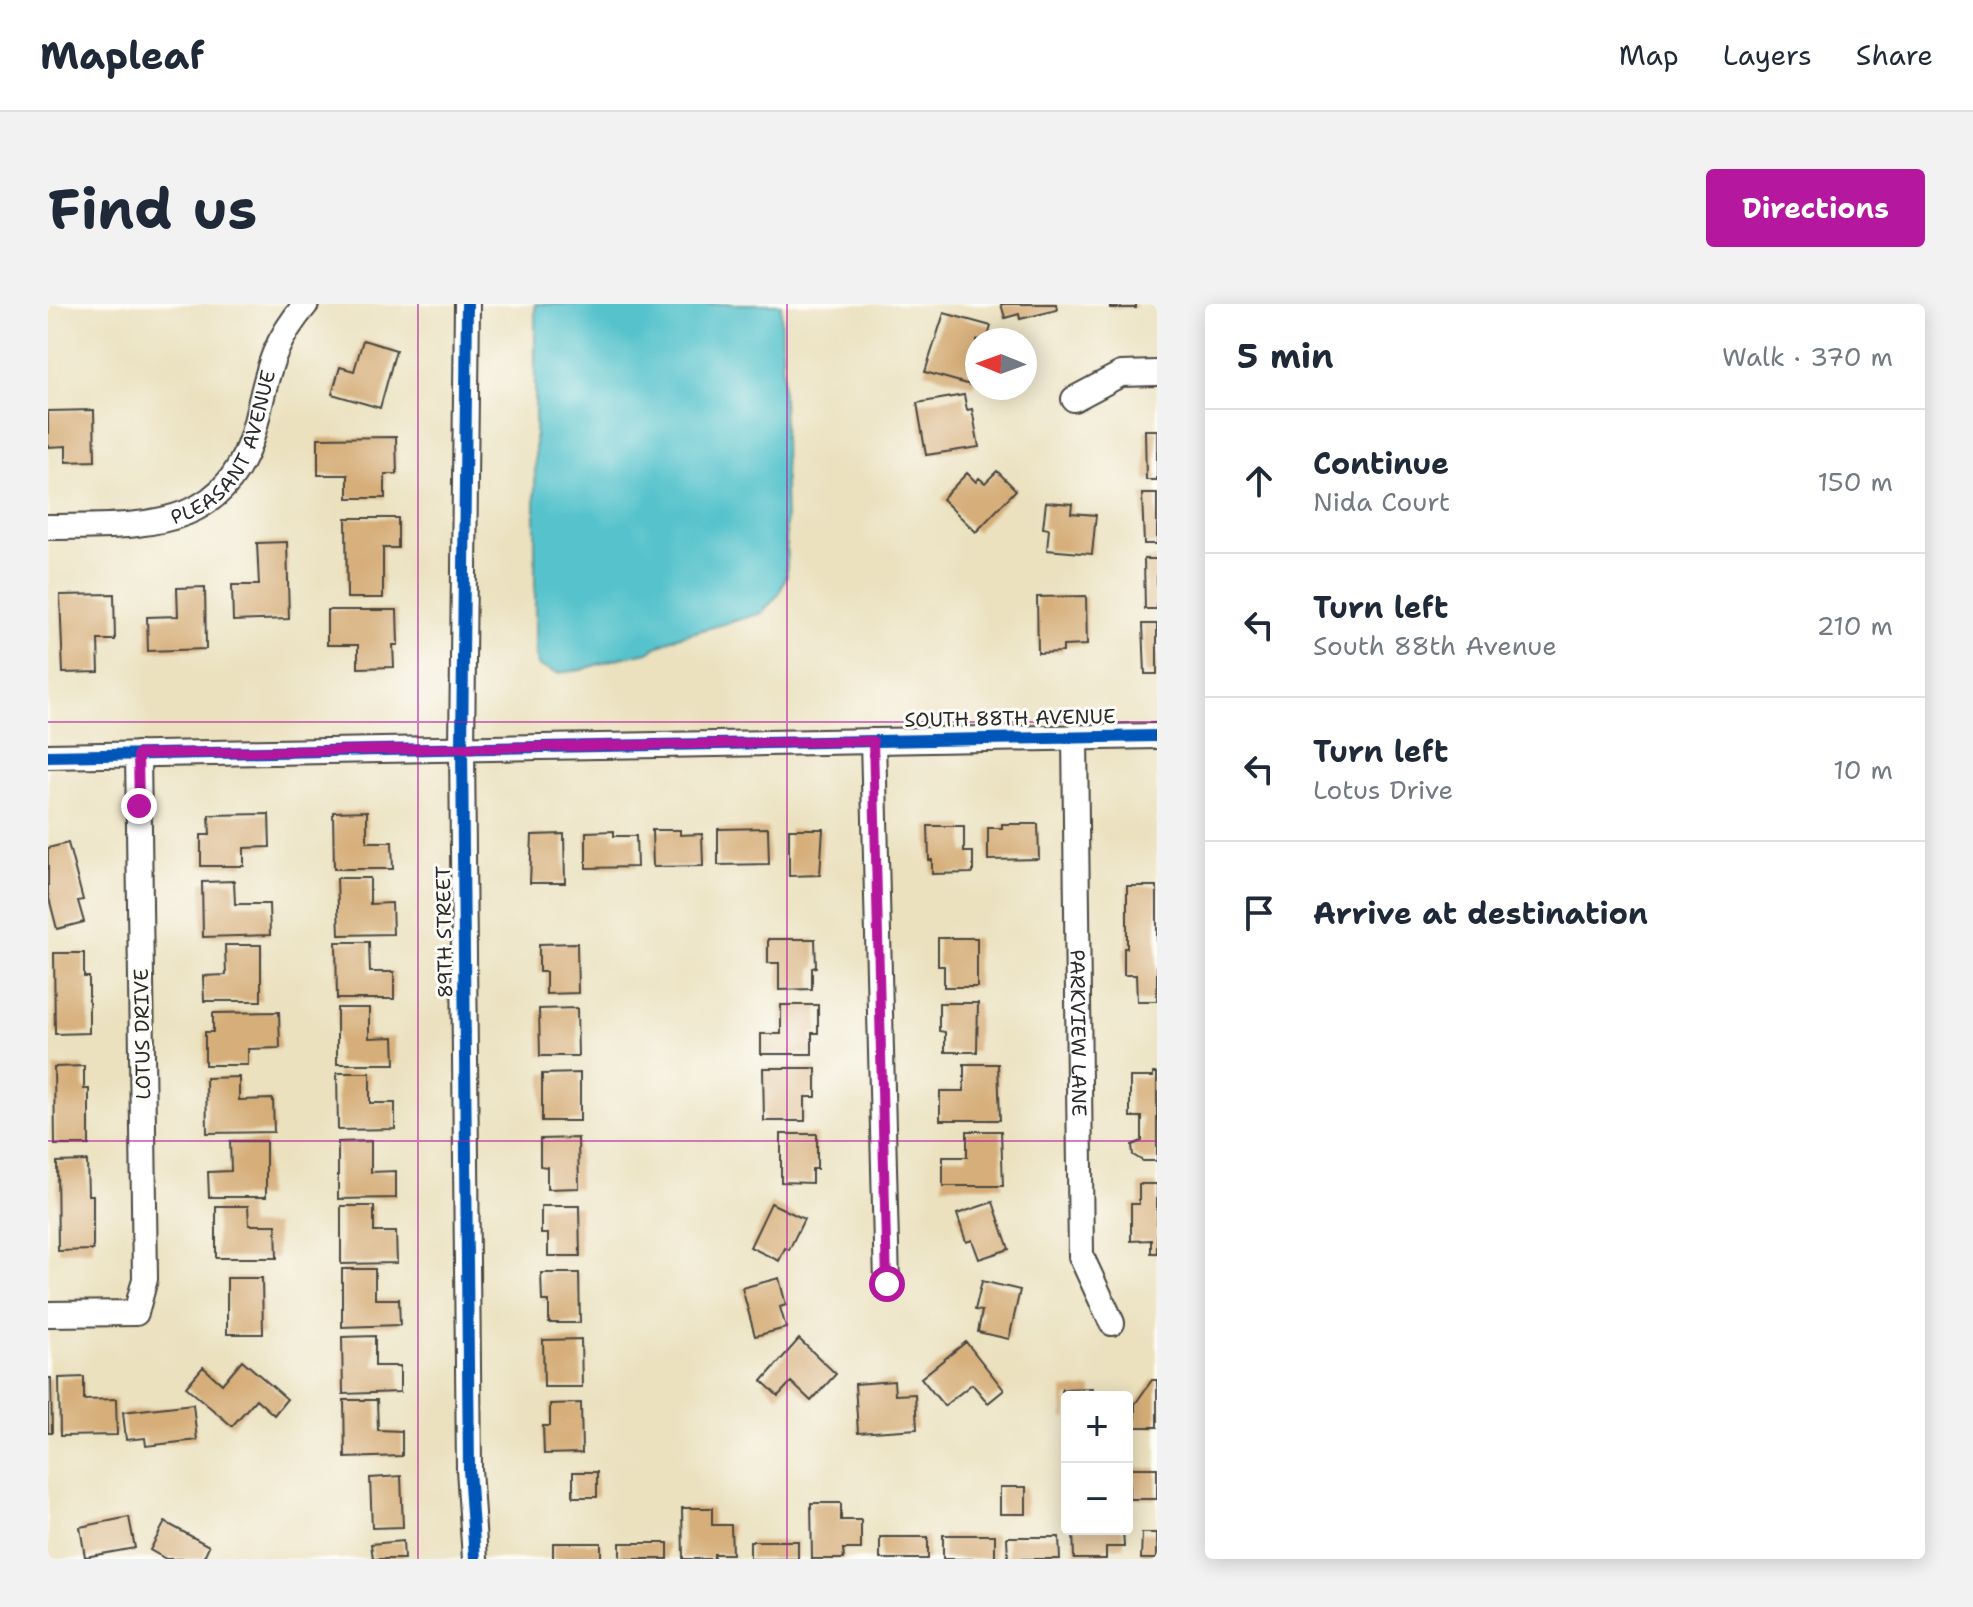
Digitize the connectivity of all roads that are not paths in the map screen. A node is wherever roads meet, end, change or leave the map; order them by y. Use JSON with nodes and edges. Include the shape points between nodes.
{"nodes":[{"id":1,"x":306,"y":304,"type":"edge"},
{"id":2,"x":467,"y":304,"type":"edge"},
{"id":3,"x":1157,"y":373,"type":"edge"},
{"id":4,"x":1074,"y":399,"type":"dead end"},
{"id":5,"x":48,"y":527,"type":"edge"},
{"id":6,"x":1157,"y":736,"type":"edge"},
{"id":7,"x":1075,"y":737,"type":"junction"},
{"id":8,"x":873,"y":741,"type":"junction"},
{"id":9,"x":462,"y":748,"type":"junction"},
{"id":10,"x":138,"y":754,"type":"junction"},
{"id":11,"x":48,"y":756,"type":"edge"},
{"id":12,"x":887,"y":1284,"type":"dead end"},
{"id":13,"x":48,"y":1314,"type":"edge"},
{"id":14,"x":1112,"y":1323,"type":"dead end"},
{"id":15,"x":475,"y":1559,"type":"edge"}],
"edges":[{"from":1,"to":5,"type":"street","name":"PLEASANT AVENUE","via":[[273,353],[253,436],[224,488],[177,518],[149,524]]},
{"from":2,"to":9,"type":"street","name":"89TH STREET"},
{"from":3,"to":4,"type":"street","via":[[1121,374]]},
{"from":6,"to":7,"type":"street","name":"SOUTH 88TH AVENUE"},
{"from":7,"to":8,"type":"street","name":"SOUTH 88TH AVENUE"},
{"from":7,"to":14,"type":"street","name":"PARKVIEW LANE","via":[[1081,1256]]},
{"from":8,"to":9,"type":"street","name":"SOUTH 88TH AVENUE"},
{"from":8,"to":12,"type":"street"},
{"from":9,"to":10,"type":"street","name":"SOUTH 88TH AVENUE"},
{"from":9,"to":15,"type":"street","name":"89TH STREET","via":[[469,1469]]},
{"from":10,"to":11,"type":"street","name":"SOUTH 88TH AVENUE"},
{"from":10,"to":13,"type":"street","name":"LOTUS DRIVE","via":[[145,1279],[136,1313]]}]}
